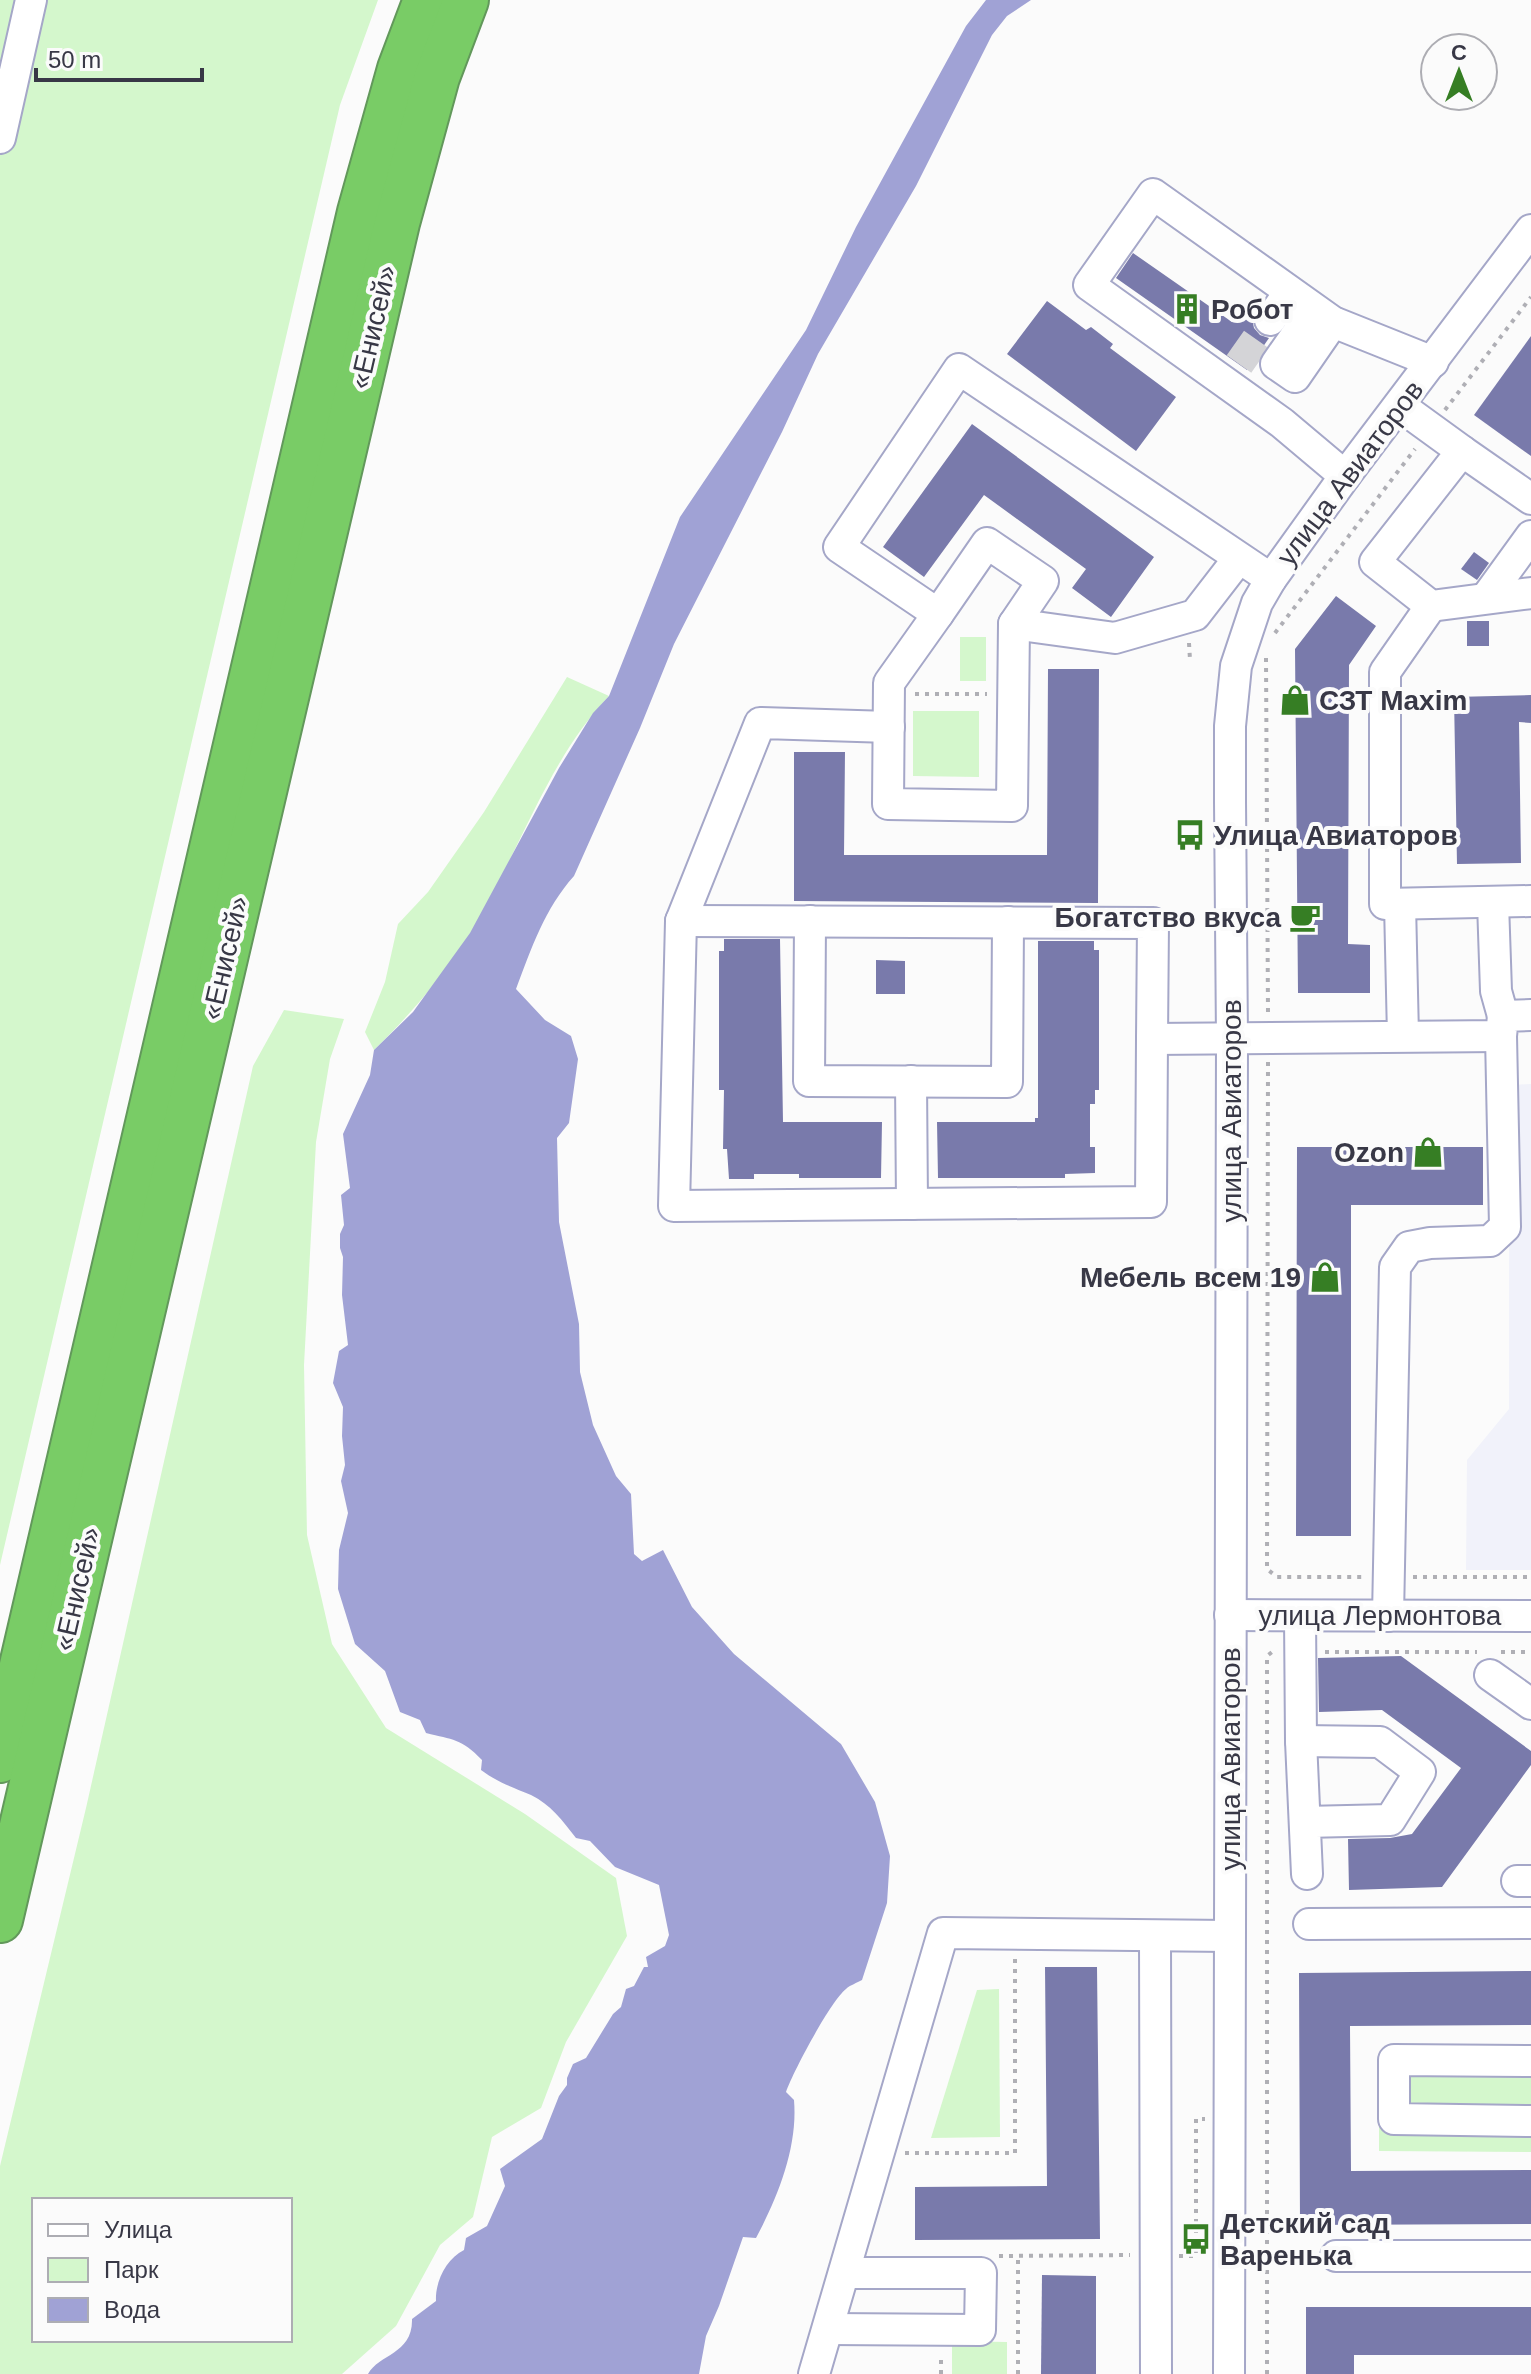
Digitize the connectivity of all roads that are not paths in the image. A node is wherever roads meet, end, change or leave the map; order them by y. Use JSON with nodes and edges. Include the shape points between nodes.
{"nodes":[{"id":1,"x":31,"y":0,"type":"edge"},
{"id":2,"x":426,"y":0,"type":"edge"},
{"id":3,"x":466,"y":0,"type":"edge"},
{"id":4,"x":0,"y":138,"type":"edge"},
{"id":5,"x":1531,"y":230,"type":"edge"},
{"id":6,"x":1270,"y":320,"type":"tunnel mouth"},
{"id":7,"x":1333,"y":322,"type":"junction"},
{"id":8,"x":1433,"y":362,"type":"junction"},
{"id":9,"x":1400,"y":406,"type":"junction"},
{"id":10,"x":1462,"y":451,"type":"junction"},
{"id":11,"x":1345,"y":476,"type":"junction"},
{"id":12,"x":1531,"y":499,"type":"edge"},
{"id":13,"x":1531,"y":536,"type":"edge"},
{"id":14,"x":1239,"y":558,"type":"junction"},
{"id":15,"x":1271,"y":579,"type":"junction"},
{"id":16,"x":1531,"y":593,"type":"edge"},
{"id":17,"x":1486,"y":598,"type":"junction"},
{"id":18,"x":1431,"y":606,"type":"junction"},
{"id":19,"x":938,"y":614,"type":"junction"},
{"id":20,"x":1014,"y":624,"type":"junction"},
{"id":21,"x":889,"y":727,"type":"junction"},
{"id":22,"x":1531,"y":901,"type":"edge"},
{"id":23,"x":1493,"y":903,"type":"junction"},
{"id":24,"x":1400,"y":904,"type":"junction"},
{"id":25,"x":681,"y":921,"type":"junction"},
{"id":26,"x":810,"y":921,"type":"junction"},
{"id":27,"x":1008,"y":922,"type":"junction"},
{"id":28,"x":1512,"y":1022,"type":"edge"},
{"id":29,"x":1403,"y":1036,"type":"junction"},
{"id":30,"x":1152,"y":1039,"type":"junction"},
{"id":31,"x":1232,"y":1040,"type":"junction"},
{"id":32,"x":911,"y":1081,"type":"junction"},
{"id":33,"x":912,"y":1204,"type":"junction"},
{"id":34,"x":1230,"y":1615,"type":"junction"},
{"id":35,"x":1300,"y":1616,"type":"junction"},
{"id":36,"x":1388,"y":1616,"type":"junction"},
{"id":37,"x":1531,"y":1616,"type":"edge"},
{"id":38,"x":1492,"y":1660,"type":"road end"},
{"id":39,"x":1531,"y":1704,"type":"edge"},
{"id":40,"x":1301,"y":1741,"type":"junction"},
{"id":41,"x":0,"y":1760,"type":"edge"},
{"id":42,"x":1305,"y":1822,"type":"junction"},
{"id":43,"x":1307,"y":1874,"type":"dead end"},
{"id":44,"x":0,"y":1920,"type":"edge"},
{"id":45,"x":1531,"y":1923,"type":"edge"},
{"id":46,"x":1309,"y":1924,"type":"dead end"},
{"id":47,"x":1155,"y":1936,"type":"junction"},
{"id":48,"x":1229,"y":1936,"type":"junction"},
{"id":49,"x":1531,"y":2061,"type":"edge"},
{"id":50,"x":1531,"y":2121,"type":"edge"},
{"id":51,"x":1336,"y":2256,"type":"dead end"},
{"id":52,"x":1531,"y":2256,"type":"edge"},
{"id":53,"x":844,"y":2273,"type":"junction"},
{"id":54,"x":828,"y":2329,"type":"junction"},
{"id":55,"x":814,"y":2374,"type":"edge"},
{"id":56,"x":1156,"y":2374,"type":"edge"},
{"id":57,"x":1229,"y":2374,"type":"edge"}],
"edges":[{"from":1,"to":4,"type":"street"},
{"from":2,"to":41,"type":"highway","name":"«Енисей»","via":[[400,69],[360,212]]},
{"from":3,"to":44,"type":"highway","name":"«Енисей»","via":[[437,77],[397,223]]},
{"from":5,"to":8,"type":"street","name":"улица Авиаторов"},
{"from":6,"to":7,"type":"street","via":[[1282,303],[1306,321],[1276,364],[1295,377]]},
{"from":7,"to":8,"type":"street"},
{"from":7,"to":11,"type":"street","via":[[1153,194],[1089,285],[1232,373]]},
{"from":8,"to":9,"type":"street","name":"улица Авиаторов"},
{"from":9,"to":10,"type":"street"},
{"from":9,"to":11,"type":"street","name":"улица Авиаторов"},
{"from":10,"to":12,"type":"street"},
{"from":10,"to":18,"type":"street","via":[[1375,562]]},
{"from":11,"to":15,"type":"street","name":"улица Авиаторов"},
{"from":13,"to":17,"type":"street"},
{"from":14,"to":15,"type":"street"},
{"from":14,"to":19,"type":"street","via":[[959,369],[839,547]]},
{"from":14,"to":20,"type":"street","via":[[1195,615],[1115,638]]},
{"from":15,"to":31,"type":"street","name":"улица Авиаторов","via":[[1243,643],[1233,689]]},
{"from":16,"to":17,"type":"street"},
{"from":17,"to":18,"type":"street"},
{"from":18,"to":24,"type":"street","via":[[1385,672],[1385,904]]},
{"from":19,"to":20,"type":"street","via":[[987,543],[1043,581]]},
{"from":19,"to":21,"type":"street","via":[[889,683]]},
{"from":20,"to":21,"type":"street","via":[[1012,806],[888,804]]},
{"from":21,"to":25,"type":"street","via":[[760,723]]},
{"from":22,"to":23,"type":"street"},
{"from":23,"to":24,"type":"street"},
{"from":23,"to":28,"type":"street","via":[[1496,991]]},
{"from":24,"to":29,"type":"street"},
{"from":25,"to":26,"type":"street"},
{"from":25,"to":33,"type":"street","via":[[674,1206]]},
{"from":26,"to":27,"type":"street"},
{"from":26,"to":32,"type":"street","via":[[809,1081]]},
{"from":27,"to":30,"type":"street","via":[[1153,923]]},
{"from":27,"to":32,"type":"street","via":[[1007,1082]]},
{"from":28,"to":29,"type":"street"},
{"from":28,"to":36,"type":"street","via":[[1505,1227],[1490,1241],[1409,1247],[1395,1267]]},
{"from":29,"to":31,"type":"street"},
{"from":30,"to":31,"type":"street"},
{"from":30,"to":33,"type":"street","via":[[1151,1202]]},
{"from":31,"to":34,"type":"street","name":"улица Авиаторов"},
{"from":32,"to":33,"type":"street"},
{"from":34,"to":35,"type":"street","name":"улица Лермонтова"},
{"from":34,"to":48,"type":"street","name":"улица Авиаторов"},
{"from":35,"to":36,"type":"street","name":"улица Лермонтова"},
{"from":35,"to":40,"type":"street"},
{"from":36,"to":37,"type":"street","name":"улица Лермонтова"},
{"from":38,"to":39,"type":"street"},
{"from":40,"to":42,"type":"street"},
{"from":40,"to":42,"type":"street","via":[[1380,1742],[1420,1772],[1390,1820]]},
{"from":42,"to":43,"type":"street"},
{"from":45,"to":46,"type":"street"},
{"from":47,"to":48,"type":"street"},
{"from":47,"to":53,"type":"street","via":[[943,1933]]},
{"from":47,"to":56,"type":"street"},
{"from":48,"to":57,"type":"street","name":"улица Авиаторов"},
{"from":49,"to":50,"type":"street","via":[[1394,2060],[1394,2119]]},
{"from":51,"to":52,"type":"street"},
{"from":53,"to":54,"type":"street"},
{"from":53,"to":54,"type":"street","via":[[981,2273],[980,2330]]},
{"from":54,"to":55,"type":"street"}]}
